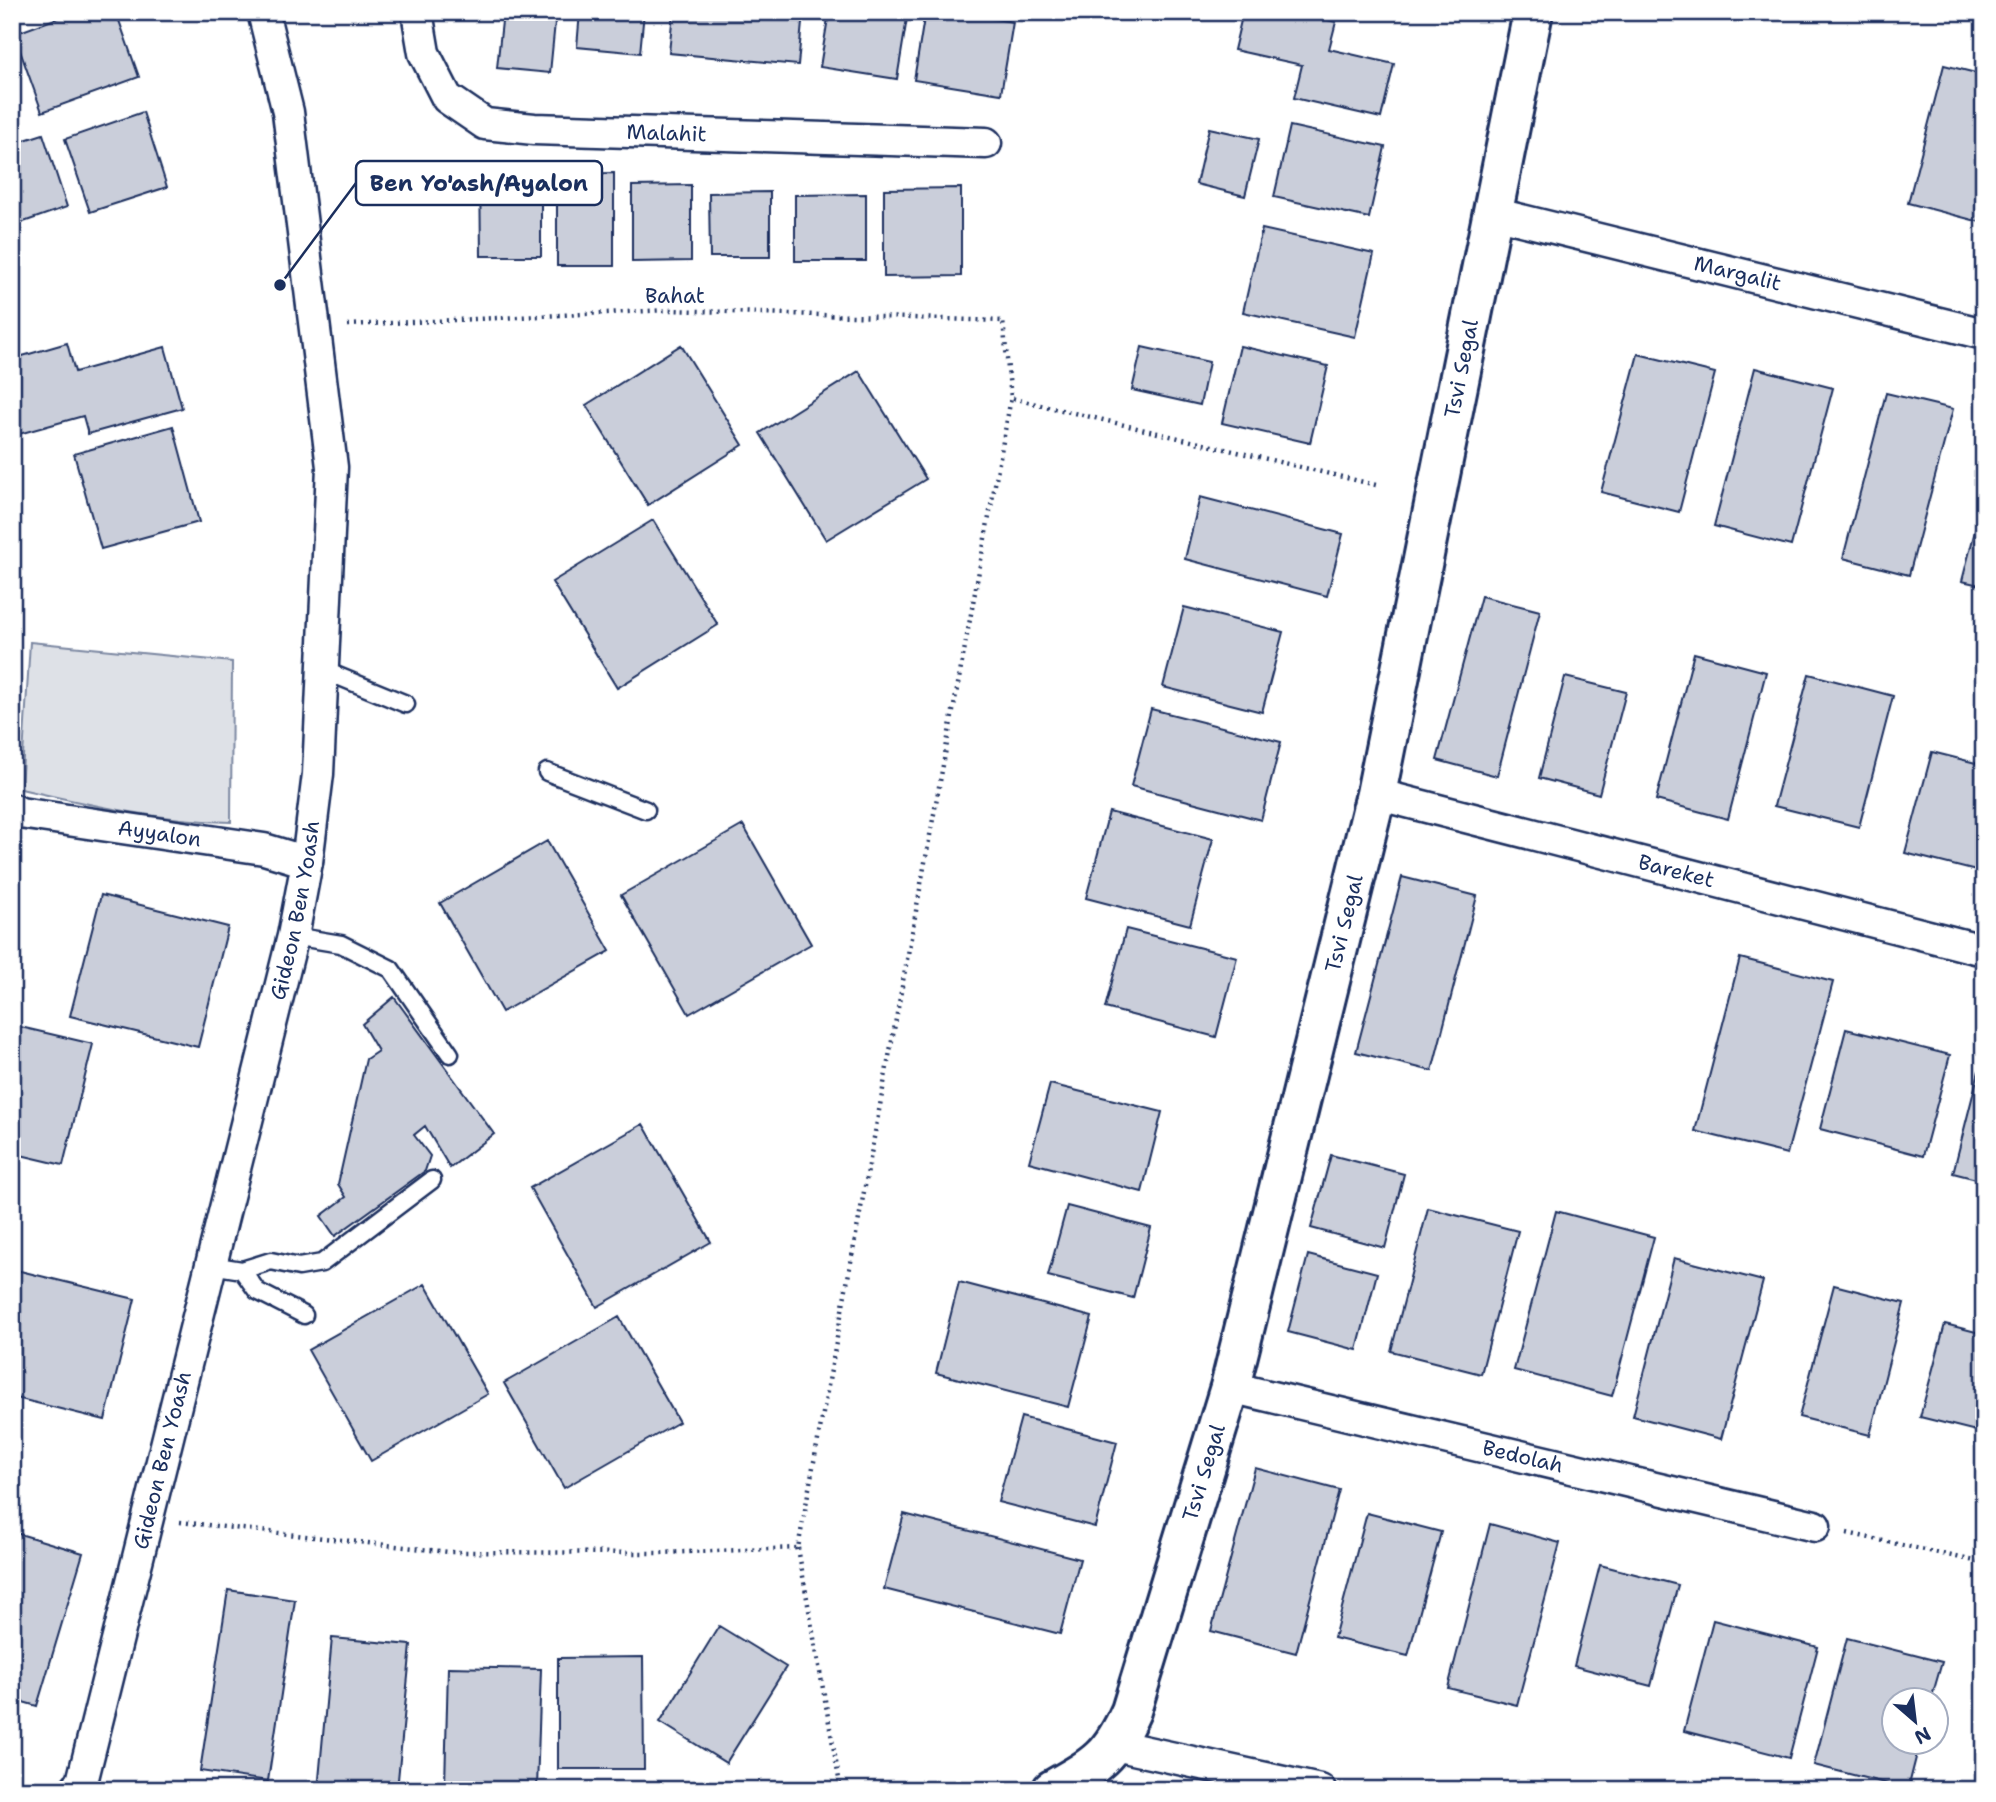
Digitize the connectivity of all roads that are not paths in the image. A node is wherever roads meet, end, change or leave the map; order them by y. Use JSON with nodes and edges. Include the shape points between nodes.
{"nodes":[{"id":1,"x":263,"y":12,"type":"edge"},
{"id":2,"x":417,"y":12,"type":"edge"},
{"id":3,"x":1533,"y":12,"type":"edge"},
{"id":4,"x":986,"y":143,"type":"dead end"},
{"id":5,"x":1493,"y":213,"type":"junction"},
{"id":6,"x":1984,"y":334,"type":"edge"},
{"id":7,"x":323,"y":670,"type":"junction"},
{"id":8,"x":406,"y":704,"type":"dead end"},
{"id":9,"x":547,"y":772,"type":"dead end"},
{"id":10,"x":1376,"y":794,"type":"junction"},
{"id":11,"x":12,"y":809,"type":"edge"},
{"id":12,"x":646,"y":810,"type":"dead end"},
{"id":13,"x":307,"y":862,"type":"junction"},
{"id":14,"x":293,"y":936,"type":"junction"},
{"id":15,"x":1975,"y":948,"type":"dead end"},
{"id":16,"x":450,"y":1054,"type":"dead end"},
{"id":17,"x":432,"y":1180,"type":"dead end"},
{"id":18,"x":211,"y":1265,"type":"junction"},
{"id":19,"x":242,"y":1270,"type":"junction"},
{"id":20,"x":304,"y":1315,"type":"dead end"},
{"id":21,"x":1230,"y":1387,"type":"junction"},
{"id":22,"x":1815,"y":1526,"type":"road end"},
{"id":23,"x":1115,"y":1745,"type":"junction"},
{"id":24,"x":80,"y":1790,"type":"edge"},
{"id":25,"x":1052,"y":1790,"type":"edge"},
{"id":26,"x":1320,"y":1790,"type":"edge"}],
"edges":[{"from":1,"to":7,"type":"street","name":"Gideon Ben Yoash","via":[[288,112],[332,467]]},
{"from":2,"to":4,"type":"street","name":"Malahit","via":[[424,53],[447,98],[485,124]]},
{"from":3,"to":5,"type":"street","name":"Tsvi Segal"},
{"from":5,"to":6,"type":"street","name":"Margalit"},
{"from":5,"to":10,"type":"street","name":"Tsvi Segal"},
{"from":7,"to":8,"type":"lane"},
{"from":7,"to":13,"type":"street","name":"Gideon Ben Yoash","via":[[318,774]]},
{"from":9,"to":12,"type":"lane"},
{"from":10,"to":15,"type":"street","name":"Bareket"},
{"from":10,"to":21,"type":"street","name":"Tsvi Segal"},
{"from":11,"to":13,"type":"street","name":"Ayyalon","via":[[264,849]]},
{"from":13,"to":14,"type":"street","name":"Gideon Ben Yoash"},
{"from":14,"to":16,"type":"lane","via":[[341,944],[391,969]]},
{"from":14,"to":18,"type":"street","name":"Gideon Ben Yoash"},
{"from":17,"to":19,"type":"lane","via":[[322,1263],[299,1267],[271,1261]]},
{"from":18,"to":19,"type":"lane"},
{"from":18,"to":24,"type":"street","name":"Gideon Ben Yoash"},
{"from":19,"to":20,"type":"lane","via":[[257,1291]]},
{"from":21,"to":22,"type":"street","name":"Bedolah"},
{"from":21,"to":23,"type":"street","name":"Tsvi Segal","via":[[1131,1711]]},
{"from":23,"to":25,"type":"street","name":"Tsvi Segal","via":[[1087,1770]]},
{"from":23,"to":26,"type":"street"}]}
